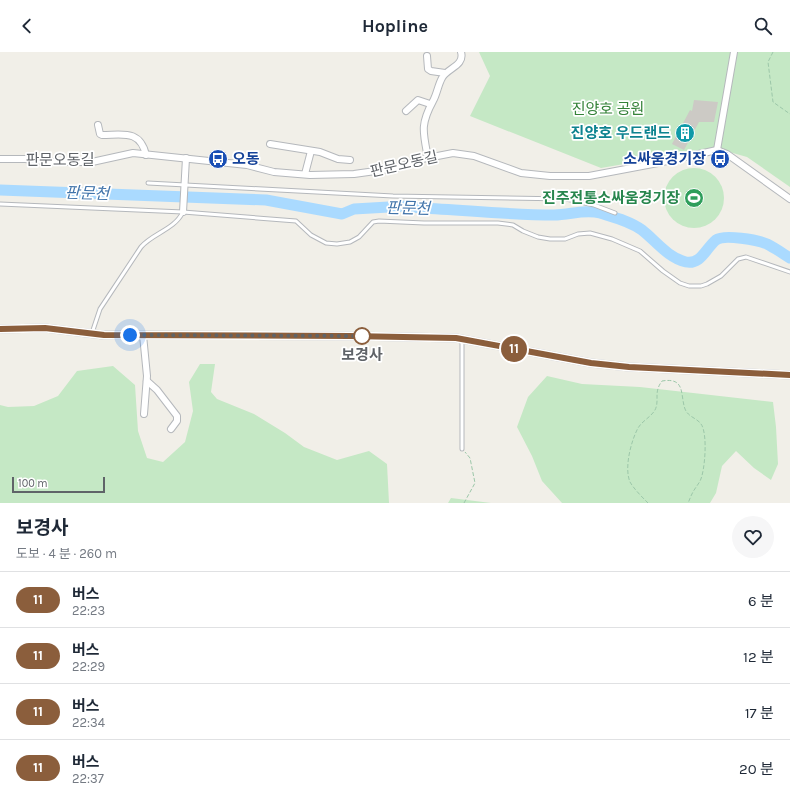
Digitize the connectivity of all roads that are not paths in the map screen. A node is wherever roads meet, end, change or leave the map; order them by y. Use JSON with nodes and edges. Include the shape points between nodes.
{"nodes":[{"id":1,"x":461,"y":52,"type":"edge"},
{"id":2,"x":734,"y":52,"type":"edge"},
{"id":3,"x":427,"y":56,"type":"dead end"},
{"id":4,"x":445,"y":73,"type":"junction"},
{"id":5,"x":430,"y":104,"type":"junction"},
{"id":6,"x":406,"y":111,"type":"dead end"},
{"id":7,"x":98,"y":125,"type":"dead end"},
{"id":8,"x":270,"y":144,"type":"dead end"},
{"id":9,"x":717,"y":150,"type":"junction"},
{"id":10,"x":311,"y":151,"type":"junction"},
{"id":11,"x":146,"y":154,"type":"junction"},
{"id":12,"x":186,"y":158,"type":"junction"},
{"id":13,"x":428,"y":158,"type":"junction"},
{"id":14,"x":0,"y":159,"type":"edge"},
{"id":15,"x":350,"y":160,"type":"dead end"},
{"id":16,"x":305,"y":174,"type":"junction"},
{"id":17,"x":148,"y":182,"type":"dead end"},
{"id":18,"x":184,"y":185,"type":"junction"},
{"id":19,"x":790,"y":199,"type":"edge"},
{"id":20,"x":0,"y":204,"type":"edge"},
{"id":21,"x":183,"y":212,"type":"junction"},
{"id":22,"x":615,"y":213,"type":"dead end"},
{"id":23,"x":790,"y":272,"type":"edge"},
{"id":24,"x":0,"y":329,"type":"edge"},
{"id":25,"x":92,"y":333,"type":"junction"},
{"id":26,"x":143,"y":335,"type":"junction"},
{"id":27,"x":462,"y":340,"type":"junction"},
{"id":28,"x":790,"y":375,"type":"edge"},
{"id":29,"x":147,"y":381,"type":"junction"},
{"id":30,"x":144,"y":414,"type":"dead end"},
{"id":31,"x":171,"y":429,"type":"dead end"},
{"id":32,"x":462,"y":449,"type":"road end"}],
"edges":[{"from":1,"to":4,"type":"street","via":[[460,63]]},
{"from":2,"to":9,"type":"street"},
{"from":3,"to":4,"type":"street","via":[[428,69]]},
{"from":4,"to":5,"type":"street"},
{"from":5,"to":6,"type":"street","via":[[418,100]]},
{"from":5,"to":13,"type":"street","via":[[422,127]]},
{"from":7,"to":11,"type":"street","via":[[102,135],[135,136],[140,140]]},
{"from":8,"to":10,"type":"street"},
{"from":9,"to":13,"type":"street","name":"판문오동길","via":[[589,176],[521,173],[474,156],[453,153]]},
{"from":9,"to":19,"type":"street","via":[[727,154]]},
{"from":10,"to":15,"type":"street"},
{"from":10,"to":16,"type":"street"},
{"from":11,"to":12,"type":"street","name":"판문오동길"},
{"from":11,"to":14,"type":"street","name":"판문오동길","via":[[133,153],[92,162]]},
{"from":12,"to":16,"type":"street","name":"판문오동길","via":[[247,165],[274,172]]},
{"from":12,"to":18,"type":"street"},
{"from":13,"to":16,"type":"street","name":"판문오동길","via":[[397,168],[354,174]]},
{"from":17,"to":18,"type":"lane"},
{"from":18,"to":21,"type":"street"},
{"from":18,"to":22,"type":"lane","via":[[394,196],[566,198],[594,204]]},
{"from":20,"to":21,"type":"lane"},
{"from":21,"to":23,"type":"lane","via":[[296,221],[311,235],[326,243],[337,244],[350,242],[374,222],[380,221],[513,224],[523,231],[550,239],[565,239],[590,233],[640,251],[663,271],[689,286],[707,284],[721,276],[738,259],[746,257]]},
{"from":21,"to":25,"type":"lane","via":[[174,224],[146,241],[141,247],[100,309]]},
{"from":24,"to":25,"type":"street","via":[[45,328]]},
{"from":25,"to":26,"type":"street"},
{"from":26,"to":27,"type":"street","via":[[350,336]]},
{"from":26,"to":29,"type":"street"},
{"from":27,"to":28,"type":"street","via":[[591,363]]},
{"from":27,"to":32,"type":"lane"},
{"from":29,"to":30,"type":"street"},
{"from":29,"to":31,"type":"street","via":[[176,416],[177,421]]}]}
